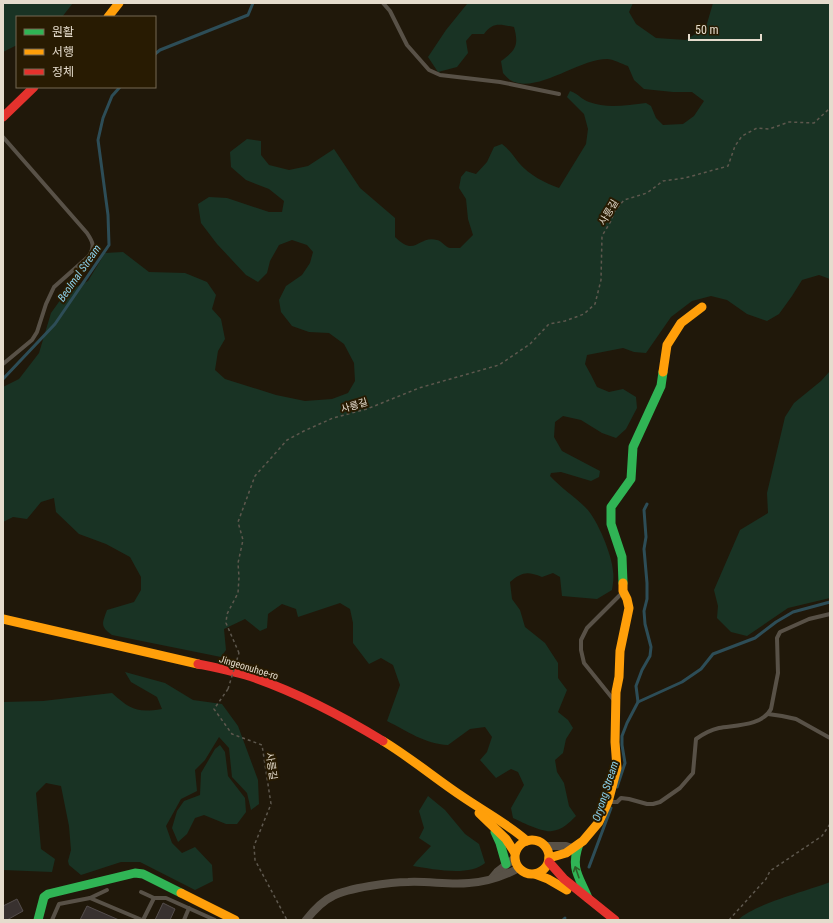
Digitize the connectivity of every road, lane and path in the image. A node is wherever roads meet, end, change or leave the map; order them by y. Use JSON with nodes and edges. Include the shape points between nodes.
{"nodes":[{"id":1,"x":119,"y":3,"type":"edge"},
{"id":2,"x":383,"y":3,"type":"edge"},
{"id":3,"x":109,"y":16,"type":"edge"},
{"id":4,"x":33,"y":88,"type":"edge"},
{"id":5,"x":559,"y":94,"type":"dead end"},
{"id":6,"x":830,"y":108,"type":"edge"},
{"id":7,"x":3,"y":117,"type":"edge"},
{"id":8,"x":3,"y":137,"type":"edge"},
{"id":9,"x":702,"y":307,"type":"dead end"},
{"id":10,"x":3,"y":364,"type":"edge"},
{"id":11,"x":623,"y":591,"type":"junction"},
{"id":12,"x":830,"y":614,"type":"edge"},
{"id":13,"x":3,"y":619,"type":"edge"},
{"id":14,"x":615,"y":702,"type":"junction"},
{"id":15,"x":768,"y":714,"type":"junction"},
{"id":16,"x":830,"y":738,"type":"edge"},
{"id":17,"x":463,"y":797,"type":"junction"},
{"id":18,"x":611,"y":802,"type":"junction"},
{"id":19,"x":830,"y":824,"type":"edge"},
{"id":20,"x":494,"y":828,"type":"junction"},
{"id":21,"x":527,"y":840,"type":"junction"},
{"id":22,"x":545,"y":846,"type":"junction"},
{"id":23,"x":576,"y":846,"type":"junction"},
{"id":24,"x":515,"y":856,"type":"junction"},
{"id":25,"x":549,"y":860,"type":"junction"},
{"id":26,"x":506,"y":864,"type":"junction"},
{"id":27,"x":519,"y":868,"type":"junction"},
{"id":28,"x":535,"y":874,"type":"junction"},
{"id":29,"x":491,"y":879,"type":"junction"},
{"id":30,"x":107,"y":890,"type":"dead end"},
{"id":31,"x":141,"y":892,"type":"dead end"},
{"id":32,"x":90,"y":898,"type":"junction"},
{"id":33,"x":154,"y":898,"type":"junction"},
{"id":34,"x":589,"y":899,"type":"junction"},
{"id":35,"x":189,"y":908,"type":"junction"},
{"id":36,"x":38,"y":920,"type":"edge"},
{"id":37,"x":52,"y":920,"type":"edge"},
{"id":38,"x":142,"y":920,"type":"edge"},
{"id":39,"x":184,"y":920,"type":"edge"},
{"id":40,"x":215,"y":920,"type":"edge"},
{"id":41,"x":235,"y":920,"type":"edge"},
{"id":42,"x":287,"y":920,"type":"edge"},
{"id":43,"x":306,"y":920,"type":"edge"},
{"id":44,"x":615,"y":920,"type":"edge"},
{"id":45,"x":729,"y":920,"type":"edge"}],
"edges":[{"from":1,"to":3,"type":"main road"},
{"from":2,"to":5,"type":"lane","via":[[390,10],[407,45],[429,70],[440,75],[500,82]]},
{"from":4,"to":7,"type":"main road"},
{"from":6,"to":42,"type":"path","name":"사릉길","bridge":true,"via":[[814,123],[789,122],[769,129],[757,128],[742,136],[735,146],[728,166],[685,178],[663,181],[647,193],[624,200],[614,212],[602,236],[601,280],[596,304],[584,314],[549,324],[530,344],[499,365],[419,388],[367,409],[333,418],[304,431],[287,440],[255,476],[238,522],[243,540],[238,563],[238,593],[227,614],[226,623],[238,653],[228,689],[214,709],[232,734],[262,745],[271,804],[254,846],[255,860]]},
{"from":8,"to":10,"type":"lane","via":[[87,233],[92,240],[93,250],[54,287],[32,340]]},
{"from":9,"to":11,"type":"main road","via":[[681,323],[666,346],[661,386],[632,447],[631,479],[611,507],[611,524],[622,556]]},
{"from":11,"to":14,"type":"main road","via":[[628,599],[629,608],[620,651]]},
{"from":11,"to":14,"type":"lane","via":[[587,628],[581,640],[584,663]]},
{"from":12,"to":15,"type":"lane","via":[[809,619],[780,632],[777,638],[778,673]]},
{"from":13,"to":17,"type":"main road","name":"Jingeonuhoe-ro","via":[[254,678],[295,694],[356,724]]},
{"from":14,"to":18,"type":"main road","via":[[617,768]]},
{"from":15,"to":16,"type":"lane","via":[[796,719]]},
{"from":15,"to":18,"type":"lane","via":[[746,724],[707,732],[696,739],[693,773],[680,788],[660,802],[647,804],[621,798]]},
{"from":17,"to":20,"type":"main road","name":"Jingeonuhoe-ro"},
{"from":17,"to":21,"type":"main road","name":"Jingeonuhoe-ro"},
{"from":18,"to":23,"type":"main road","via":[[588,837]]},
{"from":19,"to":45,"type":"path","via":[[822,836],[770,871],[766,879]]},
{"from":20,"to":24,"type":"main road","name":"Jingeonuhoe-ro","via":[[506,839]]},
{"from":20,"to":26,"type":"main road"},
{"from":21,"to":22,"type":"main road","name":"Jingeonuhoe-ro","via":[[538,841]]},
{"from":21,"to":24,"type":"main road","via":[[518,847]]},
{"from":22,"to":23,"type":"street"},
{"from":22,"to":25,"type":"main road"},
{"from":23,"to":25,"type":"main road"},
{"from":34,"to":23,"type":"main road","one_way":true,"via":[[575,868]]},
{"from":24,"to":26,"type":"street"},
{"from":24,"to":27,"type":"main road","name":"Jingeonuhoe-ro"},
{"from":25,"to":28,"type":"main road","via":[[545,869]]},
{"from":25,"to":34,"type":"main road","via":[[564,879]]},
{"from":26,"to":29,"type":"street"},
{"from":27,"to":28,"type":"main road","via":[[529,874]]},
{"from":27,"to":29,"type":"street"},
{"from":28,"to":34,"type":"main road","via":[[556,882],[578,898]]},
{"from":29,"to":43,"type":"street","via":[[470,883],[388,883],[347,891],[324,901]]},
{"from":30,"to":32,"type":"lane"},
{"from":31,"to":33,"type":"lane"},
{"from":32,"to":37,"type":"lane","via":[[59,904]]},
{"from":32,"to":38,"type":"lane"},
{"from":33,"to":35,"type":"lane","via":[[166,898]]},
{"from":33,"to":38,"type":"lane"},
{"from":34,"to":44,"type":"main road"},
{"from":35,"to":39,"type":"lane"},
{"from":35,"to":40,"type":"lane"},
{"from":36,"to":41,"type":"main road","via":[[44,897],[48,894],[143,874]]}]}
